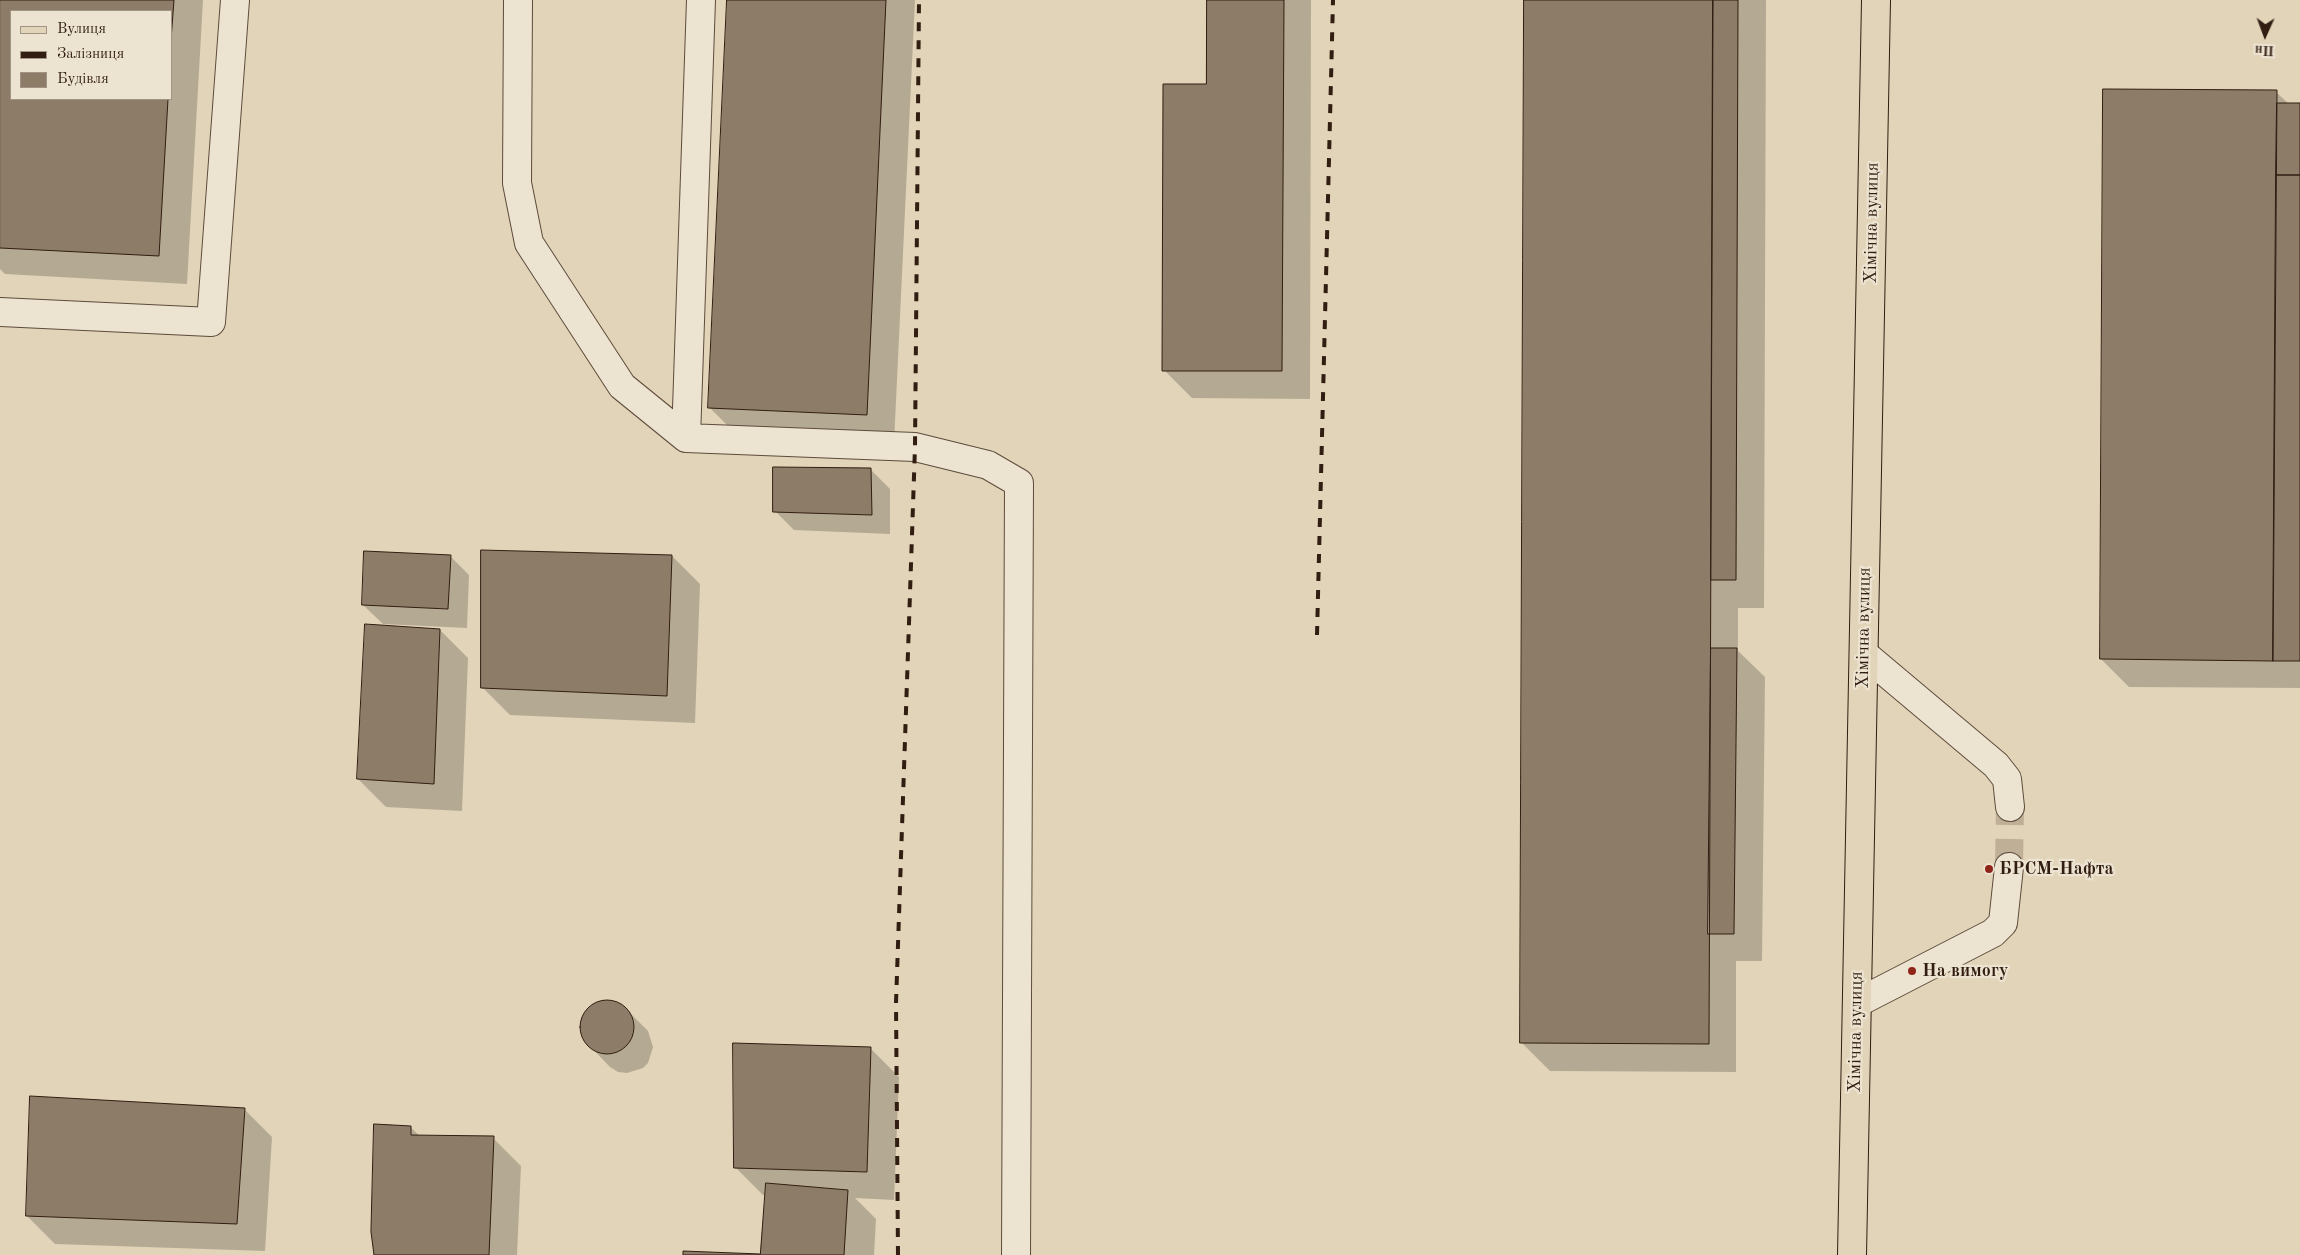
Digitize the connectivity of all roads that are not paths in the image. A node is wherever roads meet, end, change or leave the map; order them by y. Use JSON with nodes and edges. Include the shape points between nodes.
{"nodes":[{"id":1,"x":235,"y":0,"type":"edge"},
{"id":2,"x":518,"y":0,"type":"edge"},
{"id":3,"x":701,"y":0,"type":"edge"},
{"id":4,"x":1876,"y":0,"type":"edge"},
{"id":5,"x":0,"y":312,"type":"edge"},
{"id":6,"x":686,"y":438,"type":"junction"},
{"id":7,"x":1864,"y":654,"type":"junction"},
{"id":8,"x":2010,"y":807,"type":"tunnel mouth"},
{"id":9,"x":2009,"y":867,"type":"tunnel mouth"},
{"id":10,"x":1856,"y":1003,"type":"junction"},
{"id":11,"x":1016,"y":1255,"type":"edge"},
{"id":12,"x":1852,"y":1255,"type":"edge"}],
"edges":[{"from":1,"to":5,"type":"lane","via":[[211,322]]},
{"from":2,"to":6,"type":"lane","via":[[517,183],[529,242],[622,386]]},
{"from":3,"to":6,"type":"lane"},
{"from":4,"to":7,"type":"main road","name":"Хімічна вулиця"},
{"from":6,"to":11,"type":"lane","via":[[914,447],[988,465],[1019,483]]},
{"from":7,"to":8,"type":"lane","via":[[1996,765],[2007,779]]},
{"from":7,"to":10,"type":"main road","name":"Хімічна вулиця"},
{"from":9,"to":10,"type":"lane","via":[[2003,923],[1993,933]]},
{"from":10,"to":12,"type":"main road","name":"Хімічна вулиця"}]}
